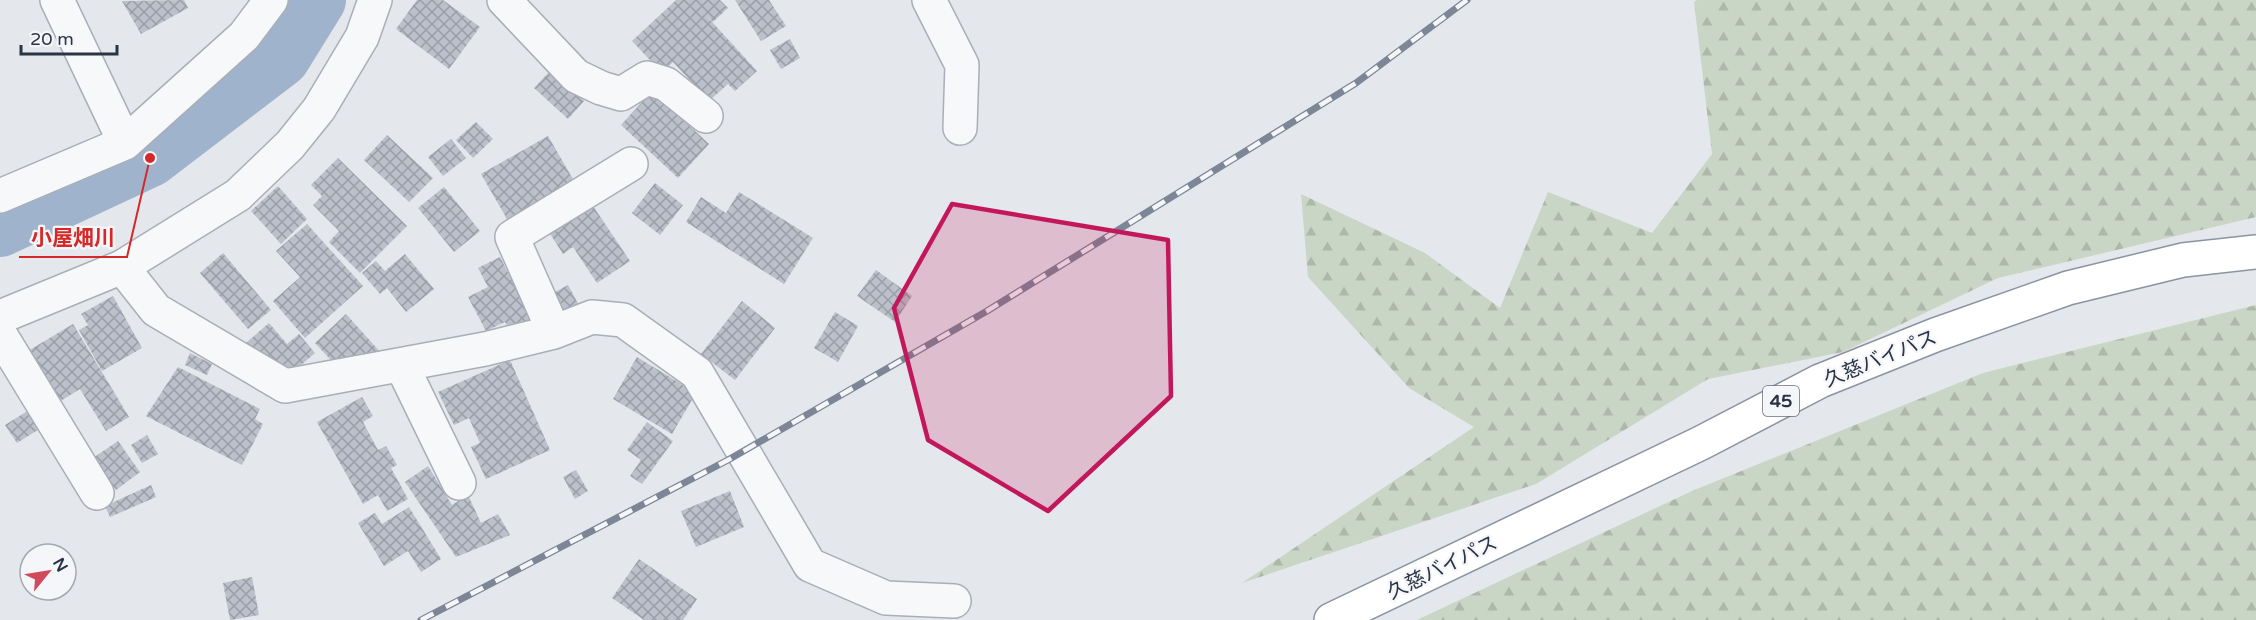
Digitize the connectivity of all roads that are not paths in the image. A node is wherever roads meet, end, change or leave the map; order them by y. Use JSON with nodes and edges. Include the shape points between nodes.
{"nodes":[{"id":1,"x":57,"y":0,"type":"edge"},
{"id":2,"x":271,"y":0,"type":"edge"},
{"id":3,"x":375,"y":0,"type":"edge"},
{"id":4,"x":504,"y":0,"type":"edge"},
{"id":5,"x":929,"y":0,"type":"edge"},
{"id":6,"x":706,"y":116,"type":"dead end"},
{"id":7,"x":960,"y":128,"type":"dead end"},
{"id":8,"x":125,"y":143,"type":"junction"},
{"id":9,"x":631,"y":164,"type":"dead end"},
{"id":10,"x":0,"y":196,"type":"edge"},
{"id":11,"x":2256,"y":252,"type":"edge"},
{"id":12,"x":122,"y":267,"type":"junction"},
{"id":13,"x":0,"y":317,"type":"edge"},
{"id":14,"x":554,"y":332,"type":"junction"},
{"id":15,"x":0,"y":334,"type":"edge"},
{"id":16,"x":402,"y":366,"type":"junction"},
{"id":17,"x":459,"y":483,"type":"dead end"},
{"id":18,"x":97,"y":493,"type":"dead end"},
{"id":19,"x":954,"y":601,"type":"dead end"},
{"id":20,"x":1331,"y":620,"type":"edge"}],
"edges":[{"from":1,"to":8,"type":"street"},
{"from":2,"to":8,"type":"street","via":[[244,36]]},
{"from":3,"to":12,"type":"street","via":[[362,38],[319,109],[290,145],[238,195]]},
{"from":4,"to":6,"type":"street","via":[[576,76],[621,94],[647,78],[657,81]]},
{"from":5,"to":7,"type":"street","via":[[962,65]]},
{"from":8,"to":10,"type":"street"},
{"from":9,"to":14,"type":"street","via":[[512,237]]},
{"from":11,"to":20,"type":"highway","name":"久慈バイパス","number":"45","via":[[2183,260],[2068,288],[1872,360],[1820,381],[1701,443]]},
{"from":12,"to":13,"type":"street"},
{"from":12,"to":16,"type":"street","via":[[156,310],[285,386]]},
{"from":14,"to":16,"type":"street"},
{"from":14,"to":19,"type":"street","via":[[592,317],[623,321],[697,373],[810,565],[886,598]]},
{"from":15,"to":18,"type":"street"},
{"from":16,"to":17,"type":"street"}]}
